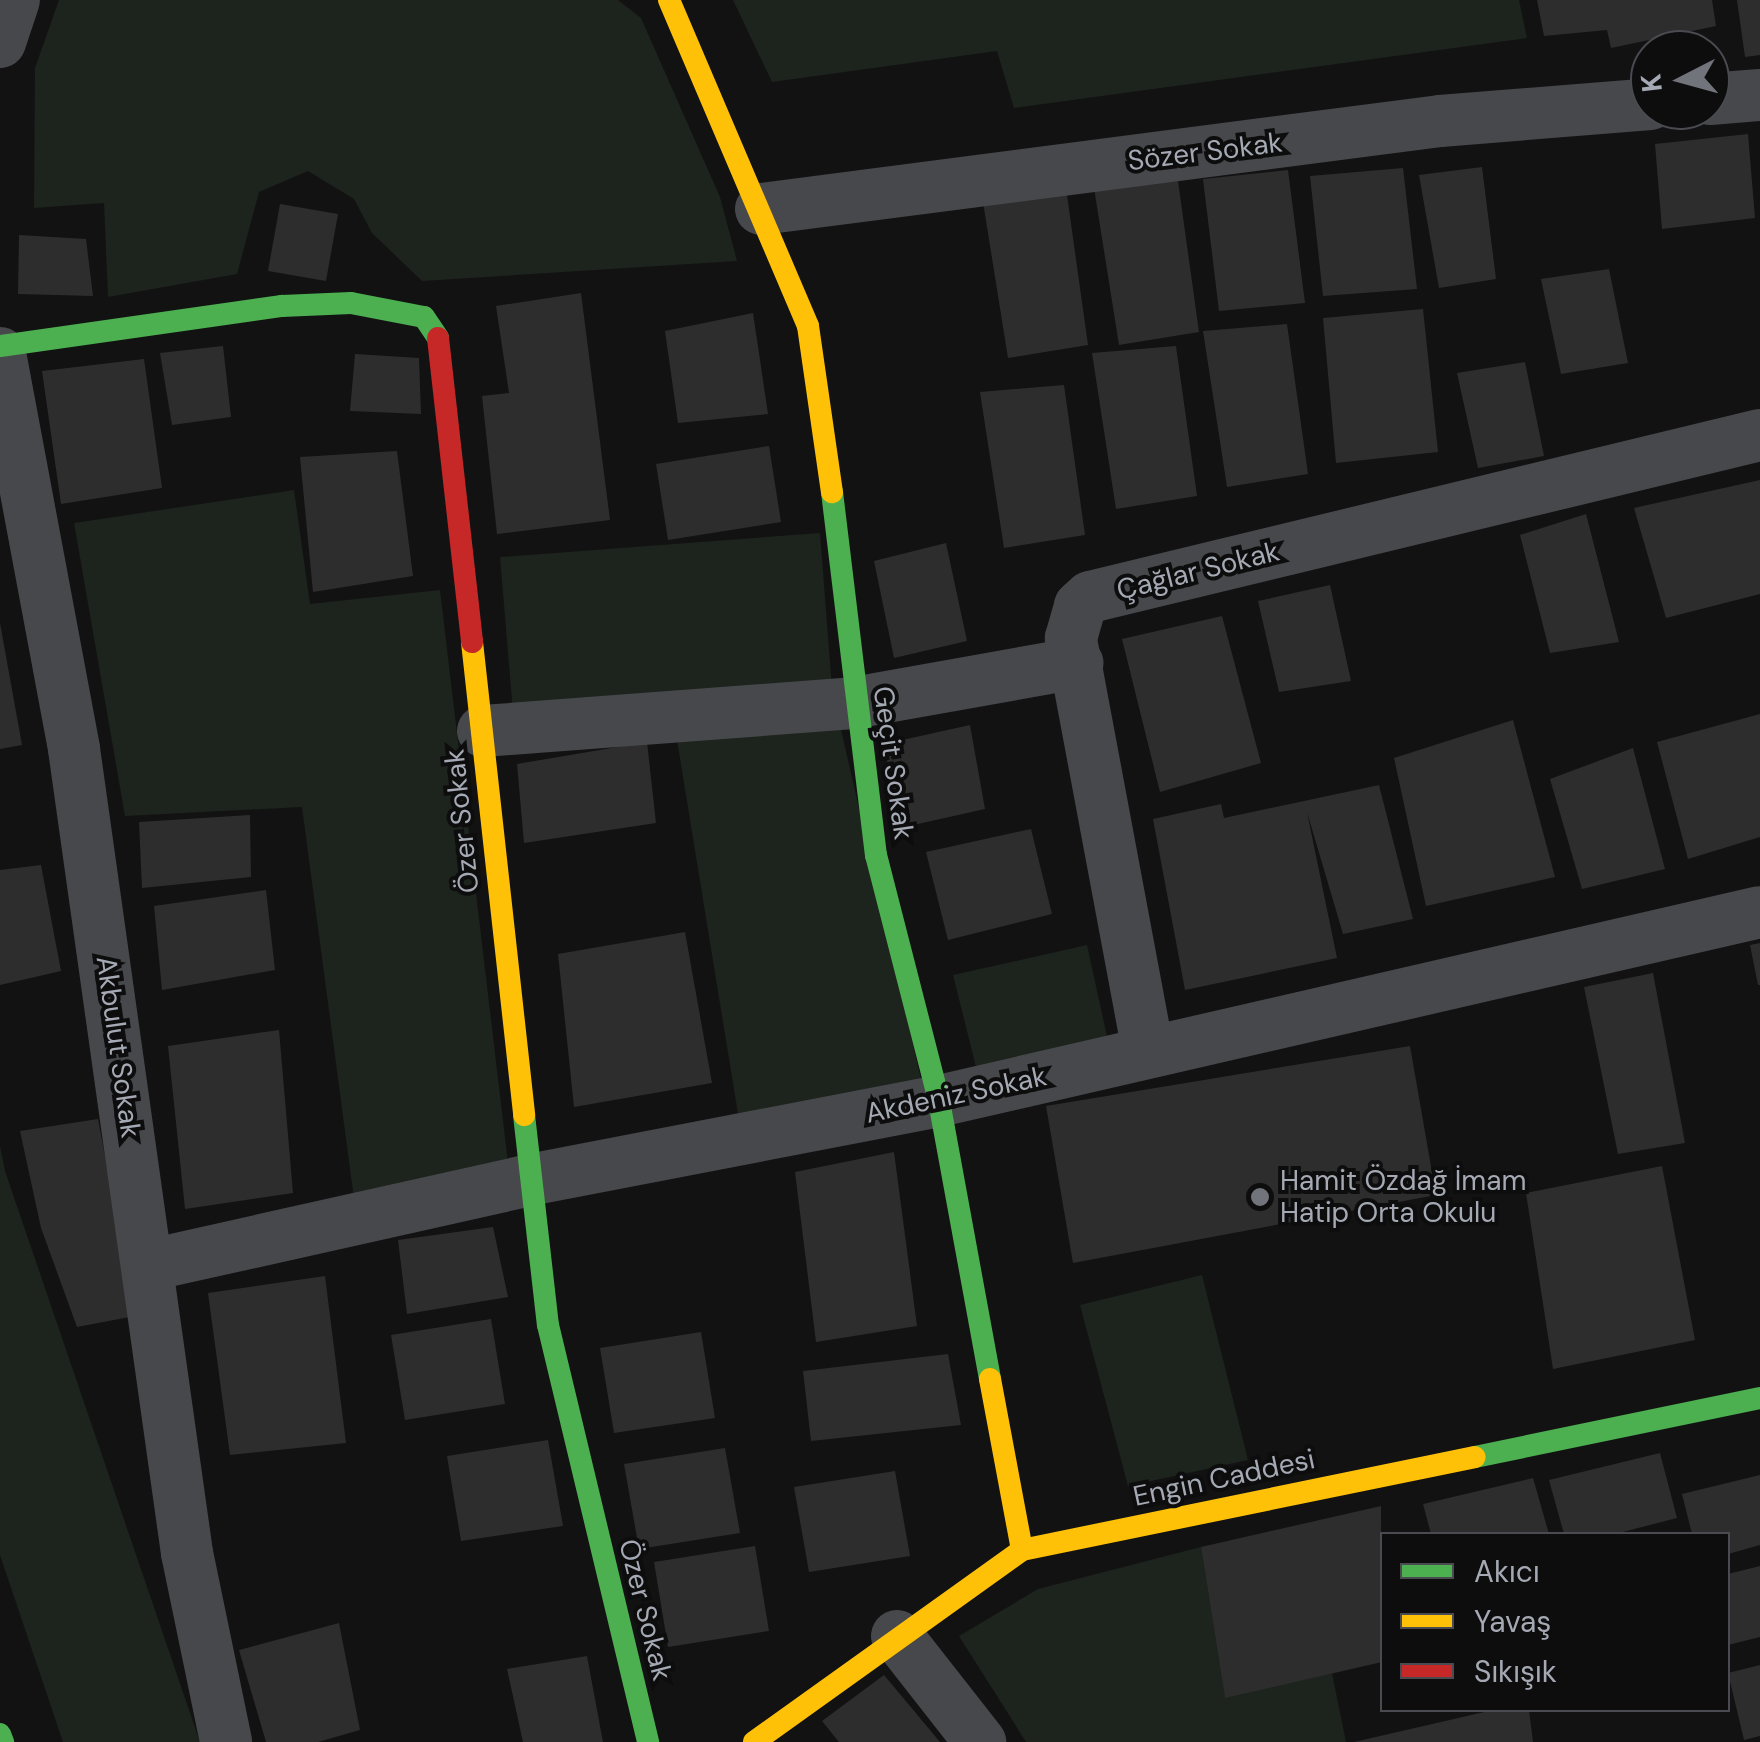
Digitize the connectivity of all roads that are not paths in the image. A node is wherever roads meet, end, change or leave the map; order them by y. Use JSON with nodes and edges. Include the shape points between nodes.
{"nodes":[{"id":1,"x":14,"y":0,"type":"edge"},
{"id":2,"x":669,"y":0,"type":"edge"},
{"id":3,"x":0,"y":42,"type":"edge"},
{"id":4,"x":1760,"y":95,"type":"edge"},
{"id":5,"x":1730,"y":97,"type":"edge"},
{"id":6,"x":1630,"y":106,"type":"edge"},
{"id":7,"x":761,"y":209,"type":"junction"},
{"id":8,"x":0,"y":349,"type":"edge"},
{"id":9,"x":1760,"y":435,"type":"edge"},
{"id":10,"x":1076,"y":663,"type":"junction"},
{"id":11,"x":852,"y":703,"type":"junction"},
{"id":12,"x":483,"y":731,"type":"junction"},
{"id":13,"x":1760,"y":912,"type":"edge"},
{"id":14,"x":1148,"y":1051,"type":"junction"},
{"id":15,"x":939,"y":1101,"type":"junction"},
{"id":16,"x":528,"y":1180,"type":"junction"},
{"id":17,"x":150,"y":1265,"type":"junction"},
{"id":18,"x":1760,"y":1398,"type":"edge"},
{"id":19,"x":1022,"y":1550,"type":"junction"},
{"id":20,"x":897,"y":1636,"type":"junction"},
{"id":21,"x":0,"y":1734,"type":"edge"},
{"id":22,"x":3,"y":1742,"type":"edge"},
{"id":23,"x":226,"y":1742,"type":"edge"},
{"id":24,"x":648,"y":1742,"type":"edge"},
{"id":25,"x":754,"y":1742,"type":"edge"},
{"id":26,"x":980,"y":1742,"type":"edge"}],
"edges":[{"from":1,"to":3,"type":"street"},
{"from":2,"to":7,"type":"main road","name":"Geçit Sokak","via":[[708,102]]},
{"from":4,"to":5,"type":"street"},
{"from":6,"to":7,"type":"street","name":"Sözer Sokak","via":[[1440,122]]},
{"from":7,"to":11,"type":"main road","name":"Geçit Sokak","via":[[794,284],[822,392]]},
{"from":8,"to":12,"type":"main road","name":"Özer Sokak","via":[[282,306],[351,302],[424,317],[444,356]]},
{"from":8,"to":17,"type":"street","name":"Akbulut Sokak","via":[[74,749]]},
{"from":9,"to":10,"type":"street","name":"Çağlar Sokak","via":[[1090,597],[1072,620]]},
{"from":10,"to":11,"type":"street"},
{"from":10,"to":14,"type":"street","name":"Çağlar Sokak"},
{"from":11,"to":12,"type":"street"},
{"from":11,"to":15,"type":"main road","name":"Geçit Sokak","via":[[876,855]]},
{"from":12,"to":16,"type":"main road","name":"Özer Sokak"},
{"from":13,"to":14,"type":"street","name":"Akdeniz Sokak"},
{"from":14,"to":15,"type":"street","name":"Akdeniz Sokak"},
{"from":15,"to":16,"type":"street","name":"Akdeniz Sokak"},
{"from":15,"to":19,"type":"main road","name":"Geçit Sokak"},
{"from":16,"to":17,"type":"street","name":"Akdeniz Sokak"},
{"from":16,"to":24,"type":"main road","name":"Özer Sokak","via":[[576,1463]]},
{"from":17,"to":23,"type":"street","name":"Akbulut Sokak","via":[[187,1553]]},
{"from":18,"to":19,"type":"main road","name":"Engin Caddesi"},
{"from":19,"to":20,"type":"main road","name":"Engin Caddesi"},
{"from":20,"to":25,"type":"main road","name":"Engin Caddesi"},
{"from":20,"to":26,"type":"street"},
{"from":21,"to":22,"type":"main road"}]}
